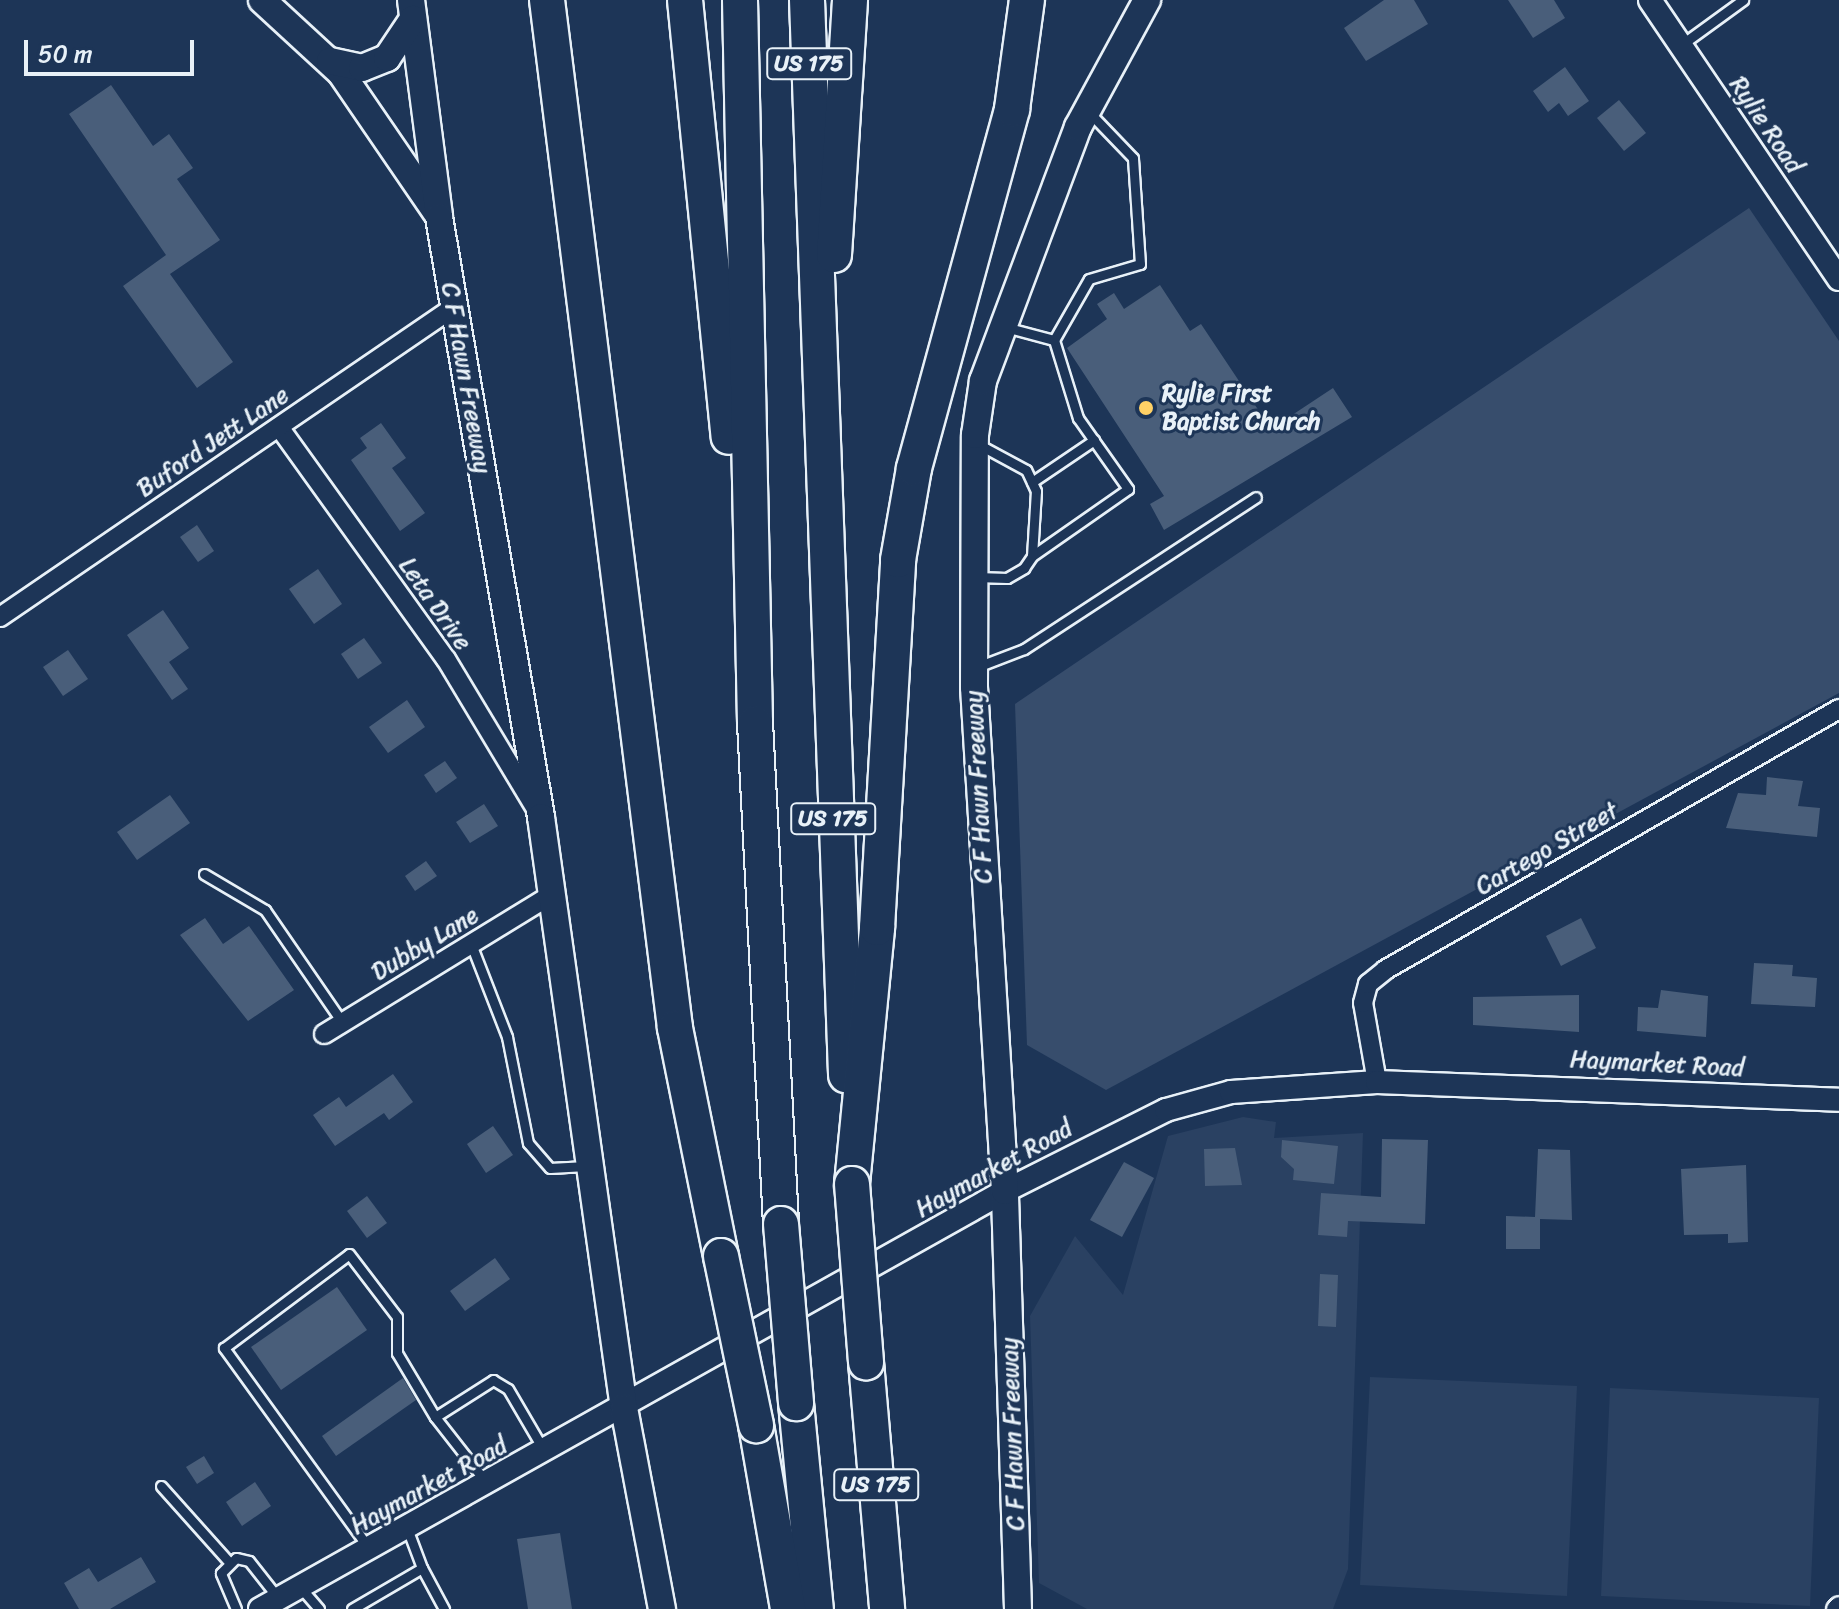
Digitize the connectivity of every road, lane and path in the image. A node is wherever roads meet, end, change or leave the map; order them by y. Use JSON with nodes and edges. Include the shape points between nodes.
{"nodes":[{"id":1,"x":262,"y":0,"type":"edge"},
{"id":2,"x":547,"y":0,"type":"edge"},
{"id":3,"x":685,"y":0,"type":"edge"},
{"id":4,"x":740,"y":0,"type":"edge"},
{"id":5,"x":807,"y":0,"type":"edge"},
{"id":6,"x":850,"y":0,"type":"edge"},
{"id":7,"x":1027,"y":0,"type":"edge"},
{"id":8,"x":1147,"y":0,"type":"edge"},
{"id":9,"x":1650,"y":0,"type":"edge"},
{"id":10,"x":1743,"y":0,"type":"edge"},
{"id":11,"x":412,"y":9,"type":"edge"},
{"id":12,"x":1681,"y":45,"type":"junction"},
{"id":13,"x":330,"y":61,"type":"junction"},
{"id":14,"x":1087,"y":110,"type":"junction"},
{"id":15,"x":439,"y":217,"type":"junction"},
{"id":16,"x":1839,"y":279,"type":"edge"},
{"id":17,"x":454,"y":307,"type":"junction"},
{"id":18,"x":1004,"y":327,"type":"junction"},
{"id":19,"x":1054,"y":340,"type":"junction"},
{"id":20,"x":279,"y":427,"type":"junction"},
{"id":21,"x":1094,"y":440,"type":"junction"},
{"id":22,"x":975,"y":443,"type":"junction"},
{"id":23,"x":823,"y":454,"type":"junction"},
{"id":24,"x":1032,"y":482,"type":"junction"},
{"id":25,"x":1256,"y":497,"type":"dead end"},
{"id":26,"x":1032,"y":556,"type":"junction"},
{"id":27,"x":973,"y":577,"type":"junction"},
{"id":28,"x":0,"y":617,"type":"edge"},
{"id":29,"x":974,"y":669,"type":"junction"},
{"id":30,"x":1839,"y":709,"type":"edge"},
{"id":31,"x":755,"y":723,"type":"junction"},
{"id":32,"x":541,"y":817,"type":"junction"},
{"id":33,"x":204,"y":874,"type":"dead end"},
{"id":34,"x":551,"y":895,"type":"junction"},
{"id":35,"x":471,"y":944,"type":"junction"},
{"id":36,"x":342,"y":1022,"type":"junction"},
{"id":37,"x":324,"y":1034,"type":"dead end"},
{"id":38,"x":1377,"y":1082,"type":"junction"},
{"id":39,"x":1839,"y":1100,"type":"edge"},
{"id":40,"x":589,"y":1166,"type":"junction"},
{"id":41,"x":852,"y":1184,"type":"junction"},
{"id":42,"x":1005,"y":1191,"type":"junction"},
{"id":43,"x":624,"y":1408,"type":"junction"},
{"id":44,"x":435,"y":1417,"type":"junction"},
{"id":45,"x":545,"y":1452,"type":"junction"},
{"id":46,"x":488,"y":1484,"type":"junction"},
{"id":47,"x":161,"y":1486,"type":"dead end"},
{"id":48,"x":407,"y":1528,"type":"junction"},
{"id":49,"x":369,"y":1549,"type":"junction"},
{"id":50,"x":228,"y":1561,"type":"junction"},
{"id":51,"x":422,"y":1568,"type":"junction"},
{"id":52,"x":300,"y":1587,"type":"junction"},
{"id":53,"x":269,"y":1604,"type":"edge"},
{"id":54,"x":236,"y":1609,"type":"edge"},
{"id":55,"x":319,"y":1609,"type":"edge"},
{"id":56,"x":352,"y":1609,"type":"edge"},
{"id":57,"x":444,"y":1609,"type":"edge"},
{"id":58,"x":662,"y":1609,"type":"edge"},
{"id":59,"x":788,"y":1609,"type":"edge"},
{"id":60,"x":816,"y":1609,"type":"edge"},
{"id":61,"x":887,"y":1609,"type":"edge"},
{"id":62,"x":1018,"y":1609,"type":"edge"}],
"edges":[{"from":1,"to":13,"type":"main road"},
{"from":2,"to":59,"type":"highway","bridge":true,"via":[[567,205],[675,1028]]},
{"from":3,"to":31,"type":"highway","via":[[706,149]]},
{"from":4,"to":31,"type":"highway","number":"US 175"},
{"from":5,"to":23,"type":"highway","number":"US 175"},
{"from":6,"to":23,"type":"highway"},
{"from":7,"to":41,"type":"highway","via":[[1012,109],[917,453],[898,560],[877,928]]},
{"from":8,"to":14,"type":"main road","name":"C F Hawn Freeway"},
{"from":9,"to":12,"type":"street","name":"Rylie Road"},
{"from":10,"to":12,"type":"lane"},
{"from":11,"to":13,"type":"main road","via":[[387,58],[362,68]]},
{"from":11,"to":15,"type":"main road","name":"C F Hawn Freeway"},
{"from":12,"to":16,"type":"street","name":"Rylie Road"},
{"from":13,"to":15,"type":"main road"},
{"from":14,"to":18,"type":"main road","name":"C F Hawn Freeway"},
{"from":14,"to":19,"type":"lane","via":[[1133,158],[1140,264],[1089,279]]},
{"from":15,"to":17,"type":"main road","name":"C F Hawn Freeway"},
{"from":17,"to":20,"type":"street","name":"Buford Jett Lane"},
{"from":17,"to":32,"type":"main road","name":"C F Hawn Freeway"},
{"from":18,"to":19,"type":"lane"},
{"from":18,"to":22,"type":"main road","name":"C F Hawn Freeway","via":[[983,381]]},
{"from":19,"to":21,"type":"lane","via":[[1078,418]]},
{"from":20,"to":28,"type":"street","name":"Buford Jett Lane"},
{"from":20,"to":32,"type":"street","name":"Leta Drive","via":[[446,659]]},
{"from":21,"to":24,"type":"lane"},
{"from":21,"to":26,"type":"lane","via":[[1128,489]]},
{"from":22,"to":24,"type":"lane","via":[[1026,470]]},
{"from":22,"to":27,"type":"main road","name":"C F Hawn Freeway"},
{"from":23,"to":41,"type":"highway","number":"US 175"},
{"from":24,"to":26,"type":"lane"},
{"from":25,"to":29,"type":"lane","via":[[1024,649]]},
{"from":26,"to":27,"type":"lane","via":[[1007,578]]},
{"from":27,"to":29,"type":"main road","name":"C F Hawn Freeway"},
{"from":29,"to":42,"type":"main road","name":"C F Hawn Freeway"},
{"from":30,"to":38,"type":"street","name":"Cartego Street","via":[[1385,970],[1368,984],[1363,1003]]},
{"from":31,"to":60,"type":"highway","number":"US 175","bridge":true,"via":[[781,1224]]},
{"from":32,"to":34,"type":"main road","name":"C F Hawn Freeway"},
{"from":33,"to":36,"type":"lane","via":[[265,910]]},
{"from":34,"to":35,"type":"street","name":"Dubby Lane"},
{"from":34,"to":40,"type":"main road","name":"C F Hawn Freeway"},
{"from":35,"to":36,"type":"street","name":"Dubby Lane"},
{"from":35,"to":40,"type":"lane","via":[[507,1037],[535,1156],[550,1168]]},
{"from":36,"to":37,"type":"street","name":"Dubby Lane"},
{"from":38,"to":39,"type":"street","name":"Haymarket Road"},
{"from":38,"to":42,"type":"street","name":"Haymarket Road","via":[[1231,1092],[1179,1106]]},
{"from":40,"to":43,"type":"main road","name":"C F Hawn Freeway"},
{"from":41,"to":61,"type":"highway","number":"US 175","bridge":true},
{"from":42,"to":43,"type":"street","name":"Haymarket Road"},
{"from":42,"to":62,"type":"main road","name":"C F Hawn Freeway"},
{"from":43,"to":45,"type":"street","name":"Haymarket Road"},
{"from":43,"to":58,"type":"main road","name":"C F Hawn Freeway"},
{"from":44,"to":45,"type":"lane","via":[[493,1380],[508,1389]]},
{"from":44,"to":46,"type":"lane"},
{"from":44,"to":49,"type":"lane","via":[[397,1353],[397,1317],[349,1254],[224,1348]]},
{"from":45,"to":46,"type":"street","name":"Haymarket Road"},
{"from":46,"to":48,"type":"street","name":"Haymarket Road"},
{"from":47,"to":50,"type":"lane"},
{"from":48,"to":49,"type":"street","name":"Haymarket Road"},
{"from":48,"to":51,"type":"lane"},
{"from":49,"to":52,"type":"street","name":"Haymarket Road"},
{"from":50,"to":53,"type":"lane","via":[[249,1561]]},
{"from":50,"to":54,"type":"lane","via":[[221,1573]]},
{"from":51,"to":56,"type":"lane"},
{"from":51,"to":57,"type":"lane"},
{"from":52,"to":53,"type":"street","name":"Haymarket Road"},
{"from":52,"to":55,"type":"lane"}]}
